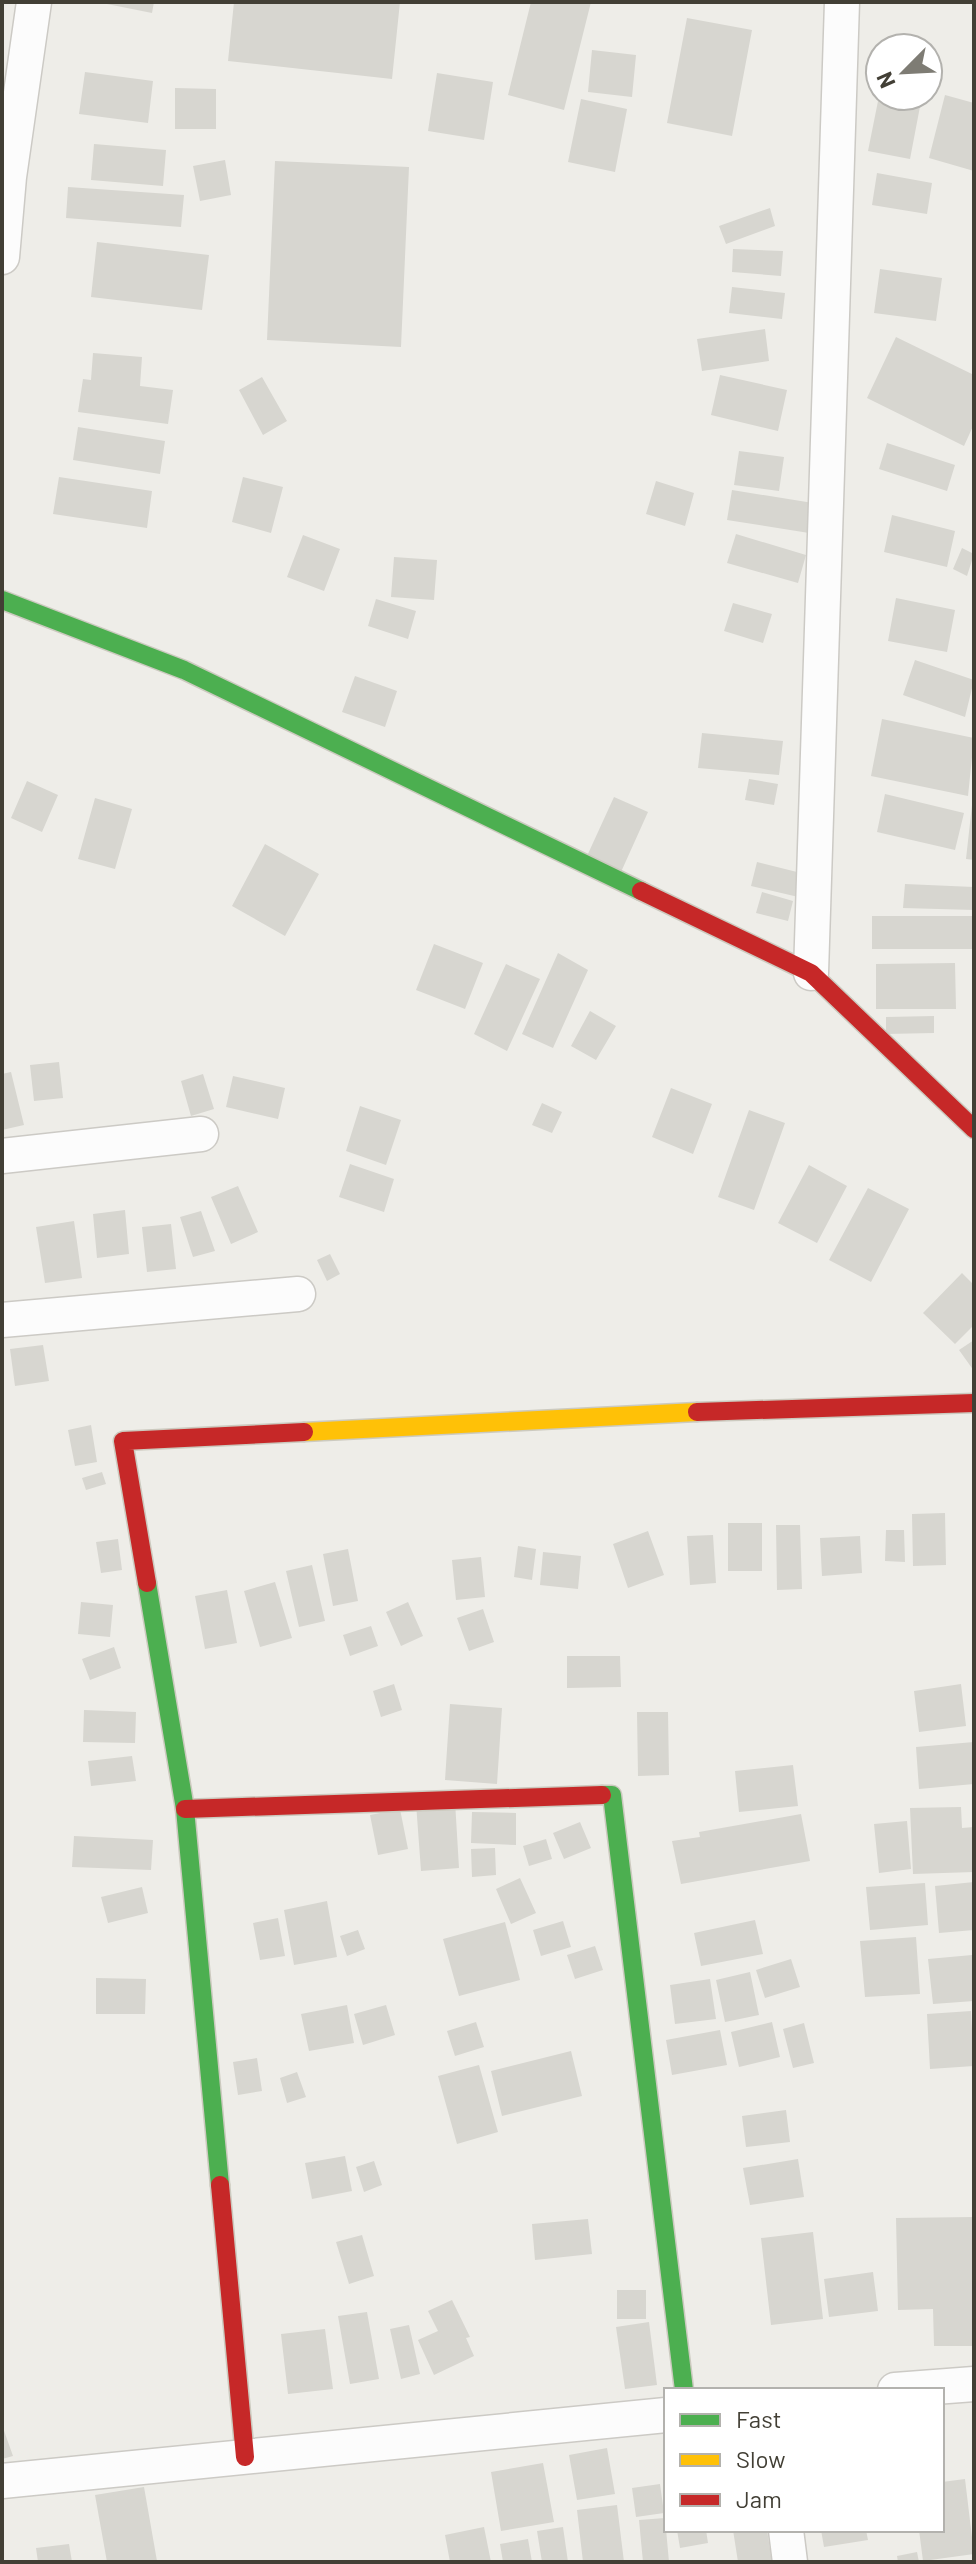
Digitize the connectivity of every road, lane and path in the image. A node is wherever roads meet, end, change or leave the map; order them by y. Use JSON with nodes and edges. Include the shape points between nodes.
{"nodes":[{"id":1,"x":34,"y":2,"type":"edge"},
{"id":2,"x":842,"y":2,"type":"edge"},
{"id":3,"x":2,"y":257,"type":"edge"},
{"id":4,"x":2,"y":600,"type":"edge"},
{"id":5,"x":811,"y":973,"type":"junction"},
{"id":6,"x":974,"y":1129,"type":"edge"},
{"id":7,"x":201,"y":1134,"type":"dead end"},
{"id":8,"x":2,"y":1156,"type":"edge"},
{"id":9,"x":298,"y":1294,"type":"dead end"},
{"id":10,"x":2,"y":1320,"type":"edge"},
{"id":11,"x":974,"y":1403,"type":"edge"},
{"id":12,"x":185,"y":1809,"type":"junction"},
{"id":13,"x":974,"y":2384,"type":"edge"},
{"id":14,"x":684,"y":2388,"type":"edge"},
{"id":15,"x":921,"y":2388,"type":"edge"},
{"id":16,"x":664,"y":2415,"type":"edge"},
{"id":17,"x":245,"y":2457,"type":"junction"},
{"id":18,"x":2,"y":2481,"type":"edge"},
{"id":19,"x":786,"y":2532,"type":"edge"},
{"id":20,"x":790,"y":2562,"type":"edge"}],
"edges":[{"from":1,"to":3,"type":"street"},
{"from":2,"to":5,"type":"street"},
{"from":4,"to":5,"type":"street","via":[[184,670]]},
{"from":5,"to":6,"type":"street"},
{"from":7,"to":8,"type":"street"},
{"from":9,"to":10,"type":"street"},
{"from":11,"to":12,"type":"street","via":[[123,1441]]},
{"from":12,"to":14,"type":"street","via":[[612,1795]]},
{"from":12,"to":17,"type":"street"},
{"from":13,"to":15,"type":"street"},
{"from":16,"to":17,"type":"street"},
{"from":17,"to":18,"type":"street"},
{"from":19,"to":20,"type":"street"}]}
